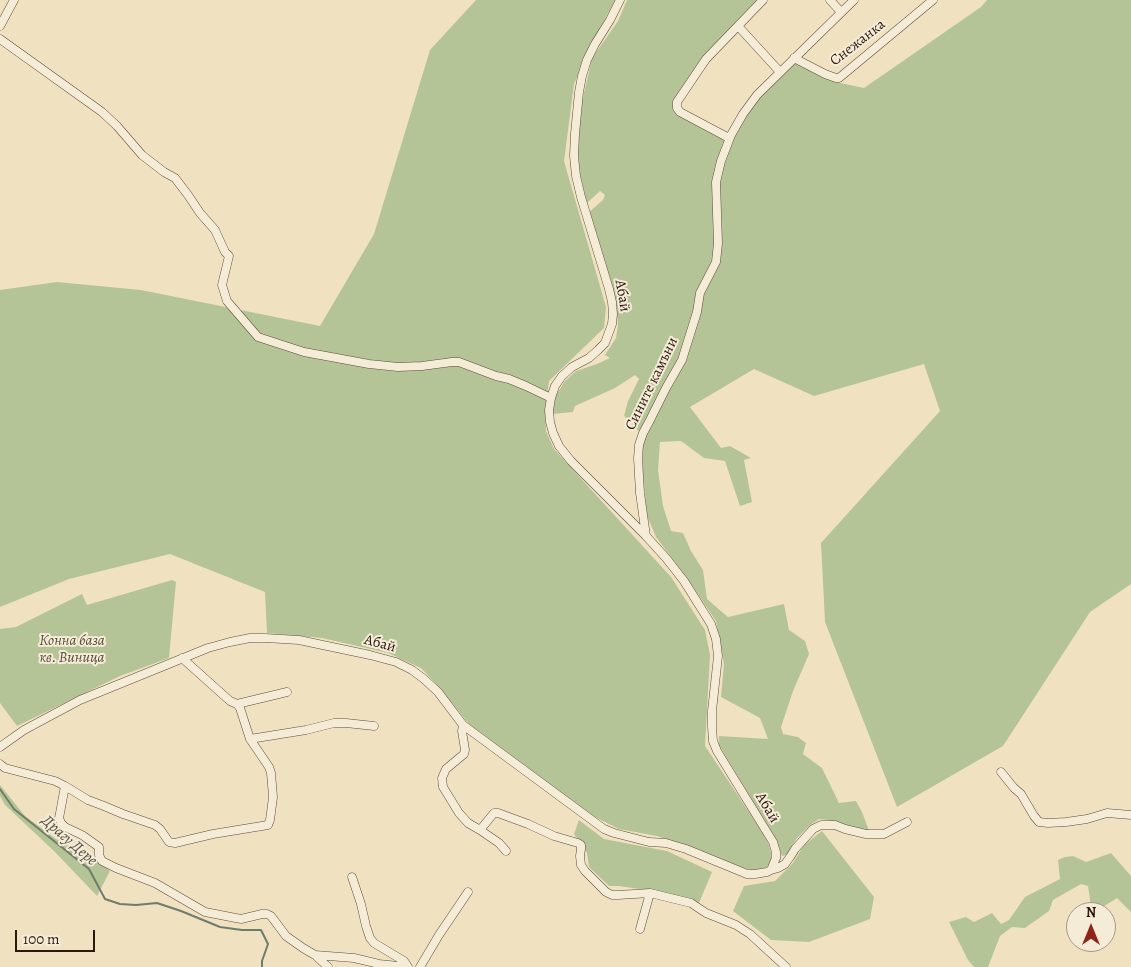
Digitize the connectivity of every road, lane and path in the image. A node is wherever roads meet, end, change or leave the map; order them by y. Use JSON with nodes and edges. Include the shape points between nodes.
{"nodes":[{"id":1,"x":14,"y":0,"type":"edge"},
{"id":2,"x":620,"y":0,"type":"edge"},
{"id":3,"x":763,"y":0,"type":"edge"},
{"id":4,"x":830,"y":0,"type":"edge"},
{"id":5,"x":854,"y":0,"type":"edge"},
{"id":6,"x":933,"y":0,"type":"edge"},
{"id":7,"x":842,"y":12,"type":"junction"},
{"id":8,"x":0,"y":26,"type":"edge"},
{"id":9,"x":738,"y":26,"type":"junction"},
{"id":10,"x":0,"y":39,"type":"edge"},
{"id":11,"x":794,"y":58,"type":"junction"},
{"id":12,"x":780,"y":72,"type":"junction"},
{"id":13,"x":729,"y":138,"type":"junction"},
{"id":14,"x":551,"y":398,"type":"junction"},
{"id":15,"x":646,"y":536,"type":"junction"},
{"id":16,"x":182,"y":658,"type":"junction"},
{"id":17,"x":288,"y":692,"type":"dead end"},
{"id":18,"x":237,"y":704,"type":"junction"},
{"id":19,"x":463,"y":725,"type":"junction"},
{"id":20,"x":374,"y":726,"type":"dead end"},
{"id":21,"x":250,"y":739,"type":"junction"},
{"id":22,"x":0,"y":747,"type":"edge"},
{"id":23,"x":0,"y":764,"type":"edge"},
{"id":24,"x":1001,"y":772,"type":"dead end"},
{"id":25,"x":65,"y":786,"type":"junction"},
{"id":26,"x":1131,"y":814,"type":"edge"},
{"id":27,"x":907,"y":822,"type":"dead end"},
{"id":28,"x":480,"y":830,"type":"junction"},
{"id":29,"x":506,"y":851,"type":"dead end"},
{"id":30,"x":771,"y":870,"type":"junction"},
{"id":31,"x":352,"y":878,"type":"dead end"},
{"id":32,"x":468,"y":892,"type":"dead end"},
{"id":33,"x":650,"y":893,"type":"junction"},
{"id":34,"x":640,"y":929,"type":"dead end"},
{"id":35,"x":314,"y":955,"type":"junction"},
{"id":36,"x":328,"y":967,"type":"edge"},
{"id":37,"x":407,"y":967,"type":"edge"},
{"id":38,"x":420,"y":967,"type":"edge"},
{"id":39,"x":786,"y":967,"type":"edge"}],
"edges":[{"from":1,"to":8,"type":"street"},
{"from":2,"to":14,"type":"street","name":"Абай","via":[[587,60],[582,76],[574,149],[581,197],[614,314],[605,343],[562,376]]},
{"from":3,"to":9,"type":"street"},
{"from":4,"to":7,"type":"street"},
{"from":5,"to":7,"type":"street","name":"Сините камъни"},
{"from":6,"to":11,"type":"street","name":"Снежанка","via":[[839,78]]},
{"from":7,"to":11,"type":"street","name":"Сините камъни"},
{"from":9,"to":12,"type":"street"},
{"from":9,"to":13,"type":"street","via":[[706,59],[677,102],[680,112]]},
{"from":10,"to":14,"type":"street","via":[[102,112],[142,155],[175,178],[215,230],[229,256],[222,285],[227,300],[258,337],[304,352],[369,364],[398,367],[459,362]]},
{"from":11,"to":12,"type":"street","name":"Сините камъни"},
{"from":12,"to":13,"type":"street","name":"Сините камъни","via":[[757,95]]},
{"from":13,"to":15,"type":"street","name":"Сините камъни","via":[[716,182],[716,262],[702,287],[682,360],[639,445],[640,493]]},
{"from":14,"to":15,"type":"street","name":"Абай","via":[[550,422],[560,446]]},
{"from":15,"to":30,"type":"street","name":"Абай","via":[[684,581],[711,624],[718,656],[712,711],[714,741],[773,842],[776,858]]},
{"from":16,"to":18,"type":"street"},
{"from":16,"to":19,"type":"street","name":"Абай","via":[[230,642],[257,638],[299,640],[370,654],[396,662],[424,679]]},
{"from":16,"to":22,"type":"street","name":"Абай","via":[[80,700],[24,730]]},
{"from":17,"to":18,"type":"street"},
{"from":18,"to":21,"type":"street"},
{"from":19,"to":28,"type":"street","via":[[464,754],[446,769],[443,787],[459,813]]},
{"from":19,"to":30,"type":"street","name":"Абай","via":[[614,834],[686,849],[747,874]]},
{"from":20,"to":21,"type":"street","via":[[334,723]]},
{"from":21,"to":25,"type":"street","via":[[271,773],[274,797],[268,825],[169,842],[156,825],[88,800]]},
{"from":23,"to":25,"type":"street"},
{"from":24,"to":26,"type":"street","via":[[1022,794],[1040,822],[1066,822],[1107,813]]},
{"from":25,"to":35,"type":"street","via":[[59,818],[61,823],[99,847],[102,861],[155,883],[205,912],[241,919],[267,914],[286,936]]},
{"from":27,"to":30,"type":"street","via":[[884,834],[866,834],[835,825],[820,825],[813,829],[785,864]]},
{"from":28,"to":29,"type":"street"},
{"from":28,"to":33,"type":"street","via":[[498,813],[528,824],[578,843],[585,871],[606,892],[612,895]]},
{"from":31,"to":37,"type":"street","via":[[370,938],[404,961]]},
{"from":32,"to":38,"type":"street"},
{"from":33,"to":34,"type":"street"},
{"from":33,"to":39,"type":"street","via":[[691,903],[736,925]]},
{"from":35,"to":36,"type":"street"},
{"from":35,"to":37,"type":"street"}]}
